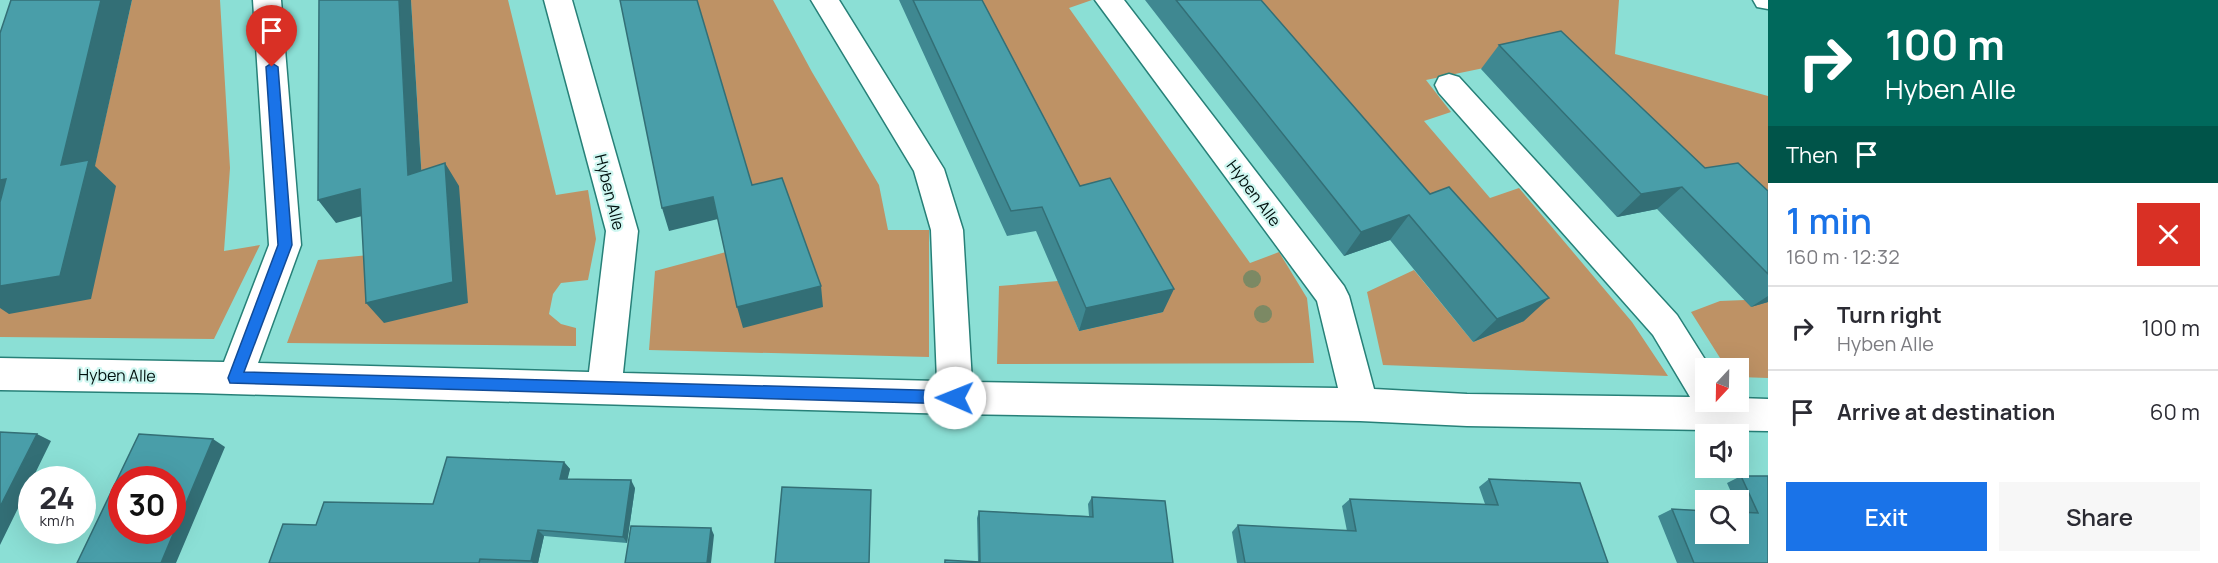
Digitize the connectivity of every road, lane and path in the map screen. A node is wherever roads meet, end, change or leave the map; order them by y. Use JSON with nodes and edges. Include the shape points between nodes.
{"nodes":[{"id":1,"x":267,"y":0,"type":"edge"},
{"id":2,"x":558,"y":0,"type":"edge"},
{"id":3,"x":825,"y":0,"type":"edge"},
{"id":4,"x":1109,"y":0,"type":"edge"},
{"id":5,"x":1449,"y":85,"type":"dead end"},
{"id":6,"x":0,"y":374,"type":"edge"},
{"id":7,"x":1695,"y":374,"type":"edge"},
{"id":8,"x":235,"y":378,"type":"junction"},
{"id":9,"x":604,"y":389,"type":"junction"},
{"id":10,"x":955,"y":398,"type":"junction"},
{"id":11,"x":1695,"y":403,"type":"edge"},
{"id":12,"x":1360,"y":405,"type":"junction"},
{"id":13,"x":1749,"y":411,"type":"edge"},
{"id":14,"x":1768,"y":415,"type":"edge"}],
"edges":[{"from":1,"to":8,"type":"street","via":[[285,245]]},
{"from":2,"to":9,"type":"street","name":"Hyben Alle","via":[[622,231]]},
{"from":3,"to":10,"type":"street","via":[[929,169],[947,230]]},
{"from":4,"to":12,"type":"street","name":"Hyben Alle","via":[[1332,296]]},
{"from":5,"to":7,"type":"street","via":[[1665,325]]},
{"from":6,"to":8,"type":"street","name":"Hyben Alle"},
{"from":8,"to":9,"type":"street","name":"Hyben Alle"},
{"from":9,"to":10,"type":"street","name":"Hyben Alle"},
{"from":10,"to":12,"type":"street","name":"Hyben Alle"},
{"from":11,"to":12,"type":"street","name":"Hyben Alle","via":[[1467,410]]},
{"from":13,"to":14,"type":"street","name":"Hyben Alle"}]}
